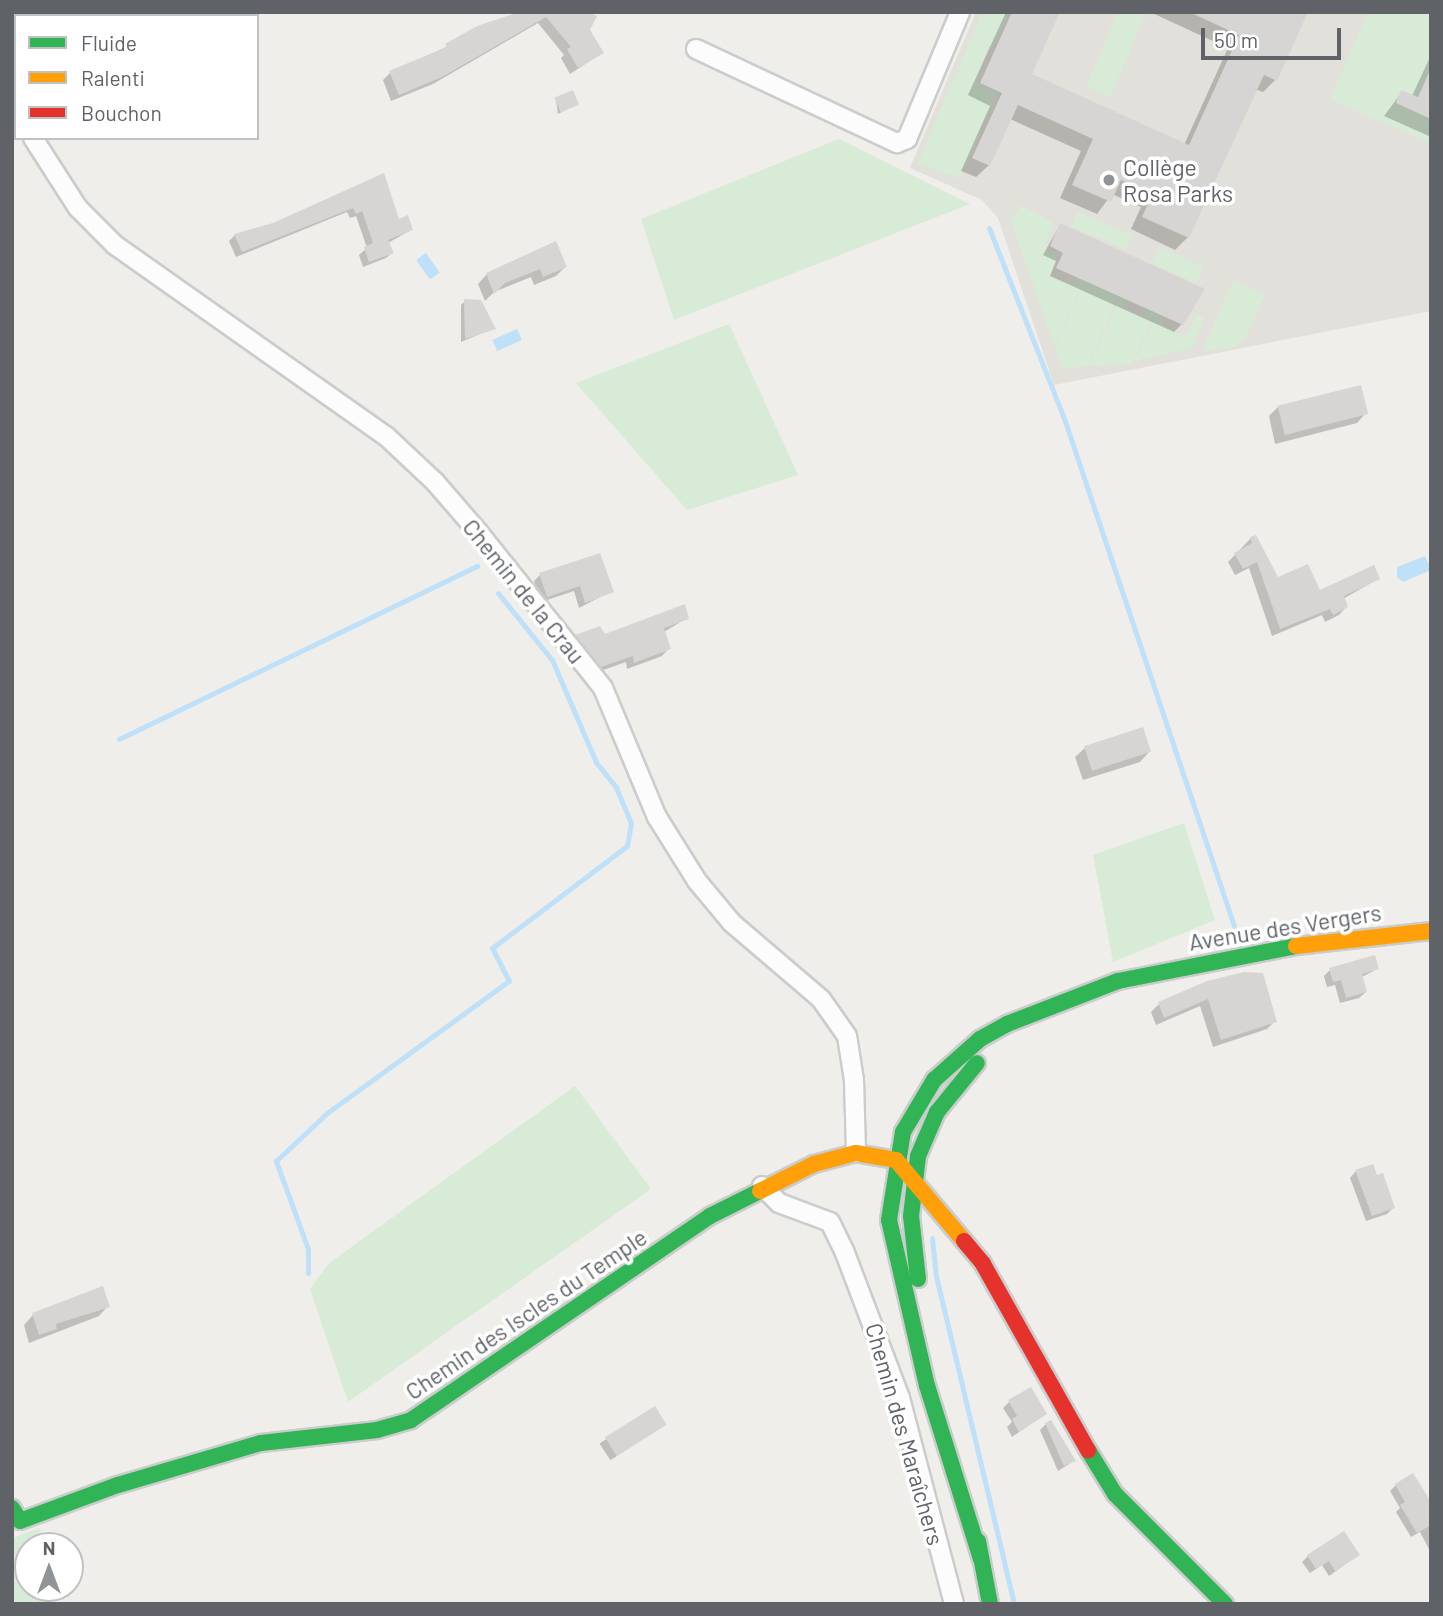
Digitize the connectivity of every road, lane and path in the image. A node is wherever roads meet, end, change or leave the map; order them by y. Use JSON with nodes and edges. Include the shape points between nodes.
{"nodes":[{"id":1,"x":960,"y":12,"type":"edge"},
{"id":2,"x":696,"y":49,"type":"dead end"},
{"id":3,"x":34,"y":140,"type":"edge"},
{"id":4,"x":1431,"y":930,"type":"edge"},
{"id":5,"x":1146,"y":975,"type":"junction"},
{"id":6,"x":926,"y":1135,"type":"junction"},
{"id":7,"x":856,"y":1153,"type":"junction"},
{"id":8,"x":896,"y":1160,"type":"junction"},
{"id":9,"x":914,"y":1179,"type":"junction"},
{"id":10,"x":762,"y":1186,"type":"junction"},
{"id":11,"x":15,"y":1518,"type":"edge"},
{"id":12,"x":981,"y":1559,"type":"junction"},
{"id":13,"x":954,"y":1604,"type":"edge"},
{"id":14,"x":990,"y":1604,"type":"edge"},
{"id":15,"x":1225,"y":1604,"type":"edge"}],
"edges":[{"from":1,"to":2,"type":"street","via":[[907,139],[897,143]]},
{"from":3,"to":7,"type":"street","name":"Chemin de la Crau","via":[[78,208],[115,245],[386,436],[435,482],[479,533],[603,688],[657,817],[697,881],[732,923],[821,999],[847,1036],[854,1080]]},
{"from":4,"to":5,"type":"main road","name":"Avenue des Vergers","via":[[1266,949]]},
{"from":5,"to":6,"type":"main road","via":[[1054,1014],[987,1055],[953,1088]]},
{"from":5,"to":8,"type":"main road","via":[[1070,997],[980,1039],[934,1080],[903,1132]]},
{"from":6,"to":8,"type":"street"},
{"from":6,"to":9,"type":"main road"},
{"from":7,"to":8,"type":"main road","name":"Chemin des Iscles du Temple"},
{"from":7,"to":10,"type":"main road","name":"Chemin des Iscles du Temple","via":[[828,1158]]},
{"from":8,"to":9,"type":"main road"},
{"from":8,"to":12,"type":"main road","via":[[889,1220],[902,1289],[927,1387]]},
{"from":9,"to":12,"type":"main road","via":[[913,1248]]},
{"from":9,"to":15,"type":"main road","via":[[983,1264],[1046,1382],[1115,1494]]},
{"from":10,"to":11,"type":"main road","name":"Chemin des Iscles du Temple","via":[[710,1216],[411,1420],[377,1430],[261,1443]]},
{"from":10,"to":13,"type":"street","name":"Chemin des Maraîchers","via":[[779,1203],[807,1210],[830,1223],[896,1385]]},
{"from":12,"to":14,"type":"main road"}]}
